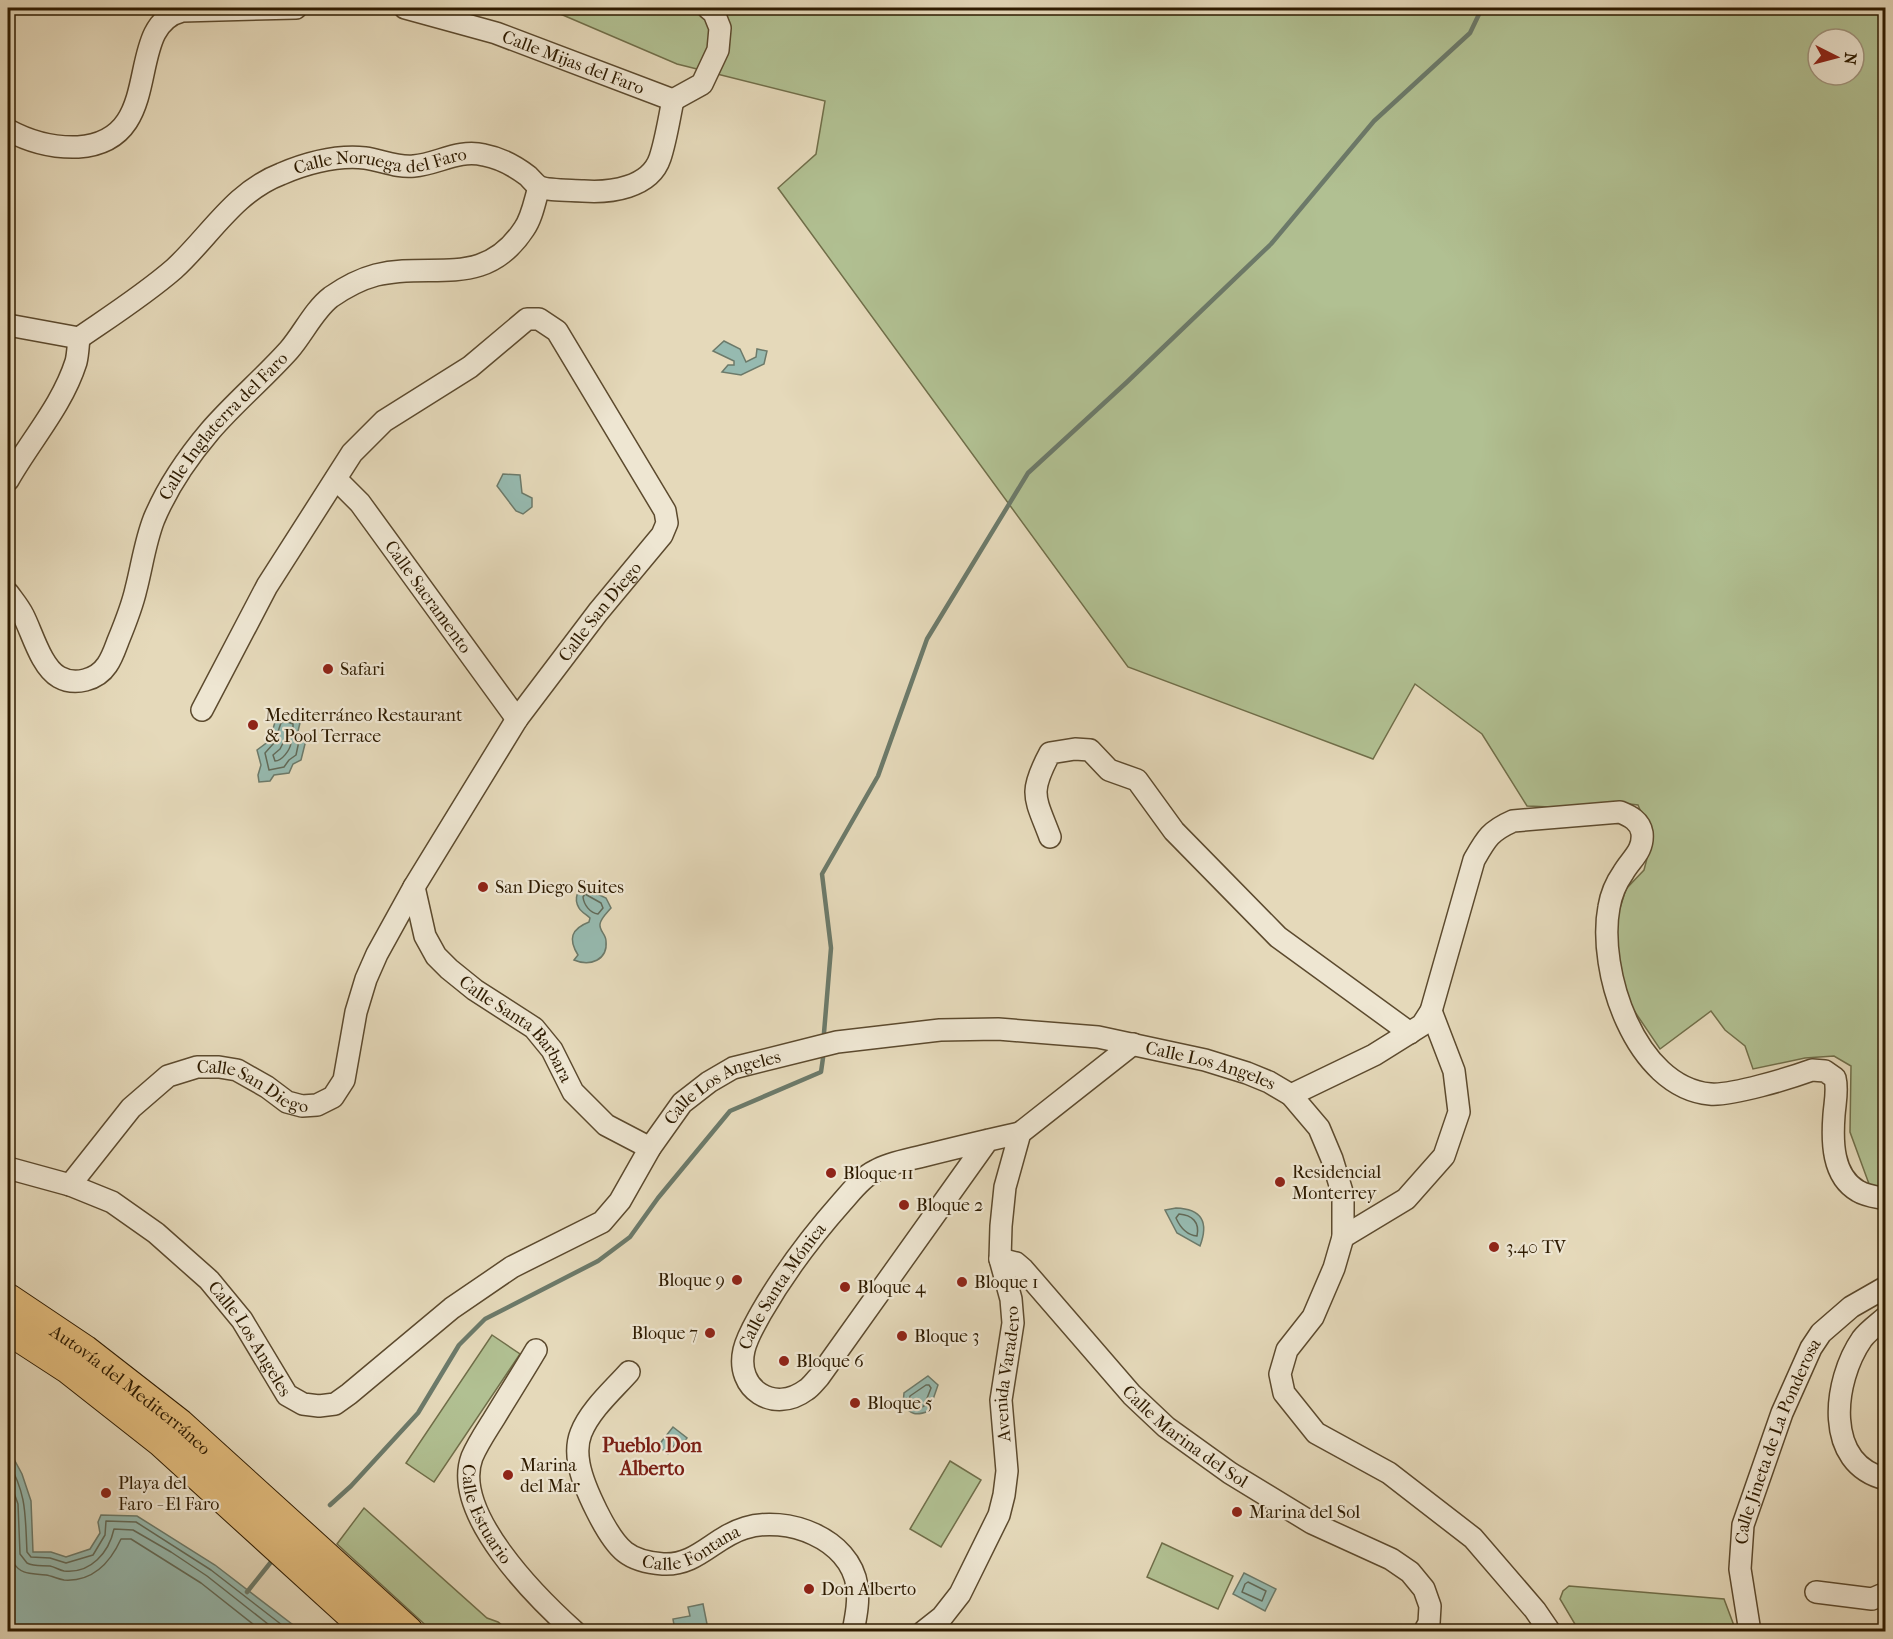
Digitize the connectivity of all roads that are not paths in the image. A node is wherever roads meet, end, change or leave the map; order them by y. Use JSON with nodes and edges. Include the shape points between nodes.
{"nodes":[{"id":1,"x":296,"y":8,"type":"edge"},
{"id":2,"x":405,"y":8,"type":"edge"},
{"id":3,"x":708,"y":8,"type":"edge"},
{"id":4,"x":673,"y":100,"type":"junction"},
{"id":5,"x":8,"y":130,"type":"edge"},
{"id":6,"x":539,"y":187,"type":"junction"},
{"id":7,"x":8,"y":325,"type":"edge"},
{"id":8,"x":79,"y":338,"type":"junction"},
{"id":9,"x":336,"y":479,"type":"junction"},
{"id":10,"x":8,"y":480,"type":"edge"},
{"id":11,"x":8,"y":592,"type":"edge"},
{"id":12,"x":202,"y":710,"type":"dead end"},
{"id":13,"x":517,"y":719,"type":"junction"},
{"id":14,"x":1050,"y":837,"type":"dead end"},
{"id":15,"x":414,"y":887,"type":"junction"},
{"id":16,"x":1431,"y":1011,"type":"junction"},
{"id":17,"x":1410,"y":1033,"type":"junction"},
{"id":18,"x":1133,"y":1044,"type":"junction"},
{"id":19,"x":1291,"y":1095,"type":"junction"},
{"id":20,"x":1020,"y":1133,"type":"junction"},
{"id":21,"x":988,"y":1140,"type":"junction"},
{"id":22,"x":650,"y":1148,"type":"junction"},
{"id":23,"x":8,"y":1168,"type":"edge"},
{"id":24,"x":70,"y":1185,"type":"junction"},
{"id":25,"x":1886,"y":1199,"type":"edge"},
{"id":26,"x":1343,"y":1237,"type":"junction"},
{"id":27,"x":1000,"y":1260,"type":"junction"},
{"id":28,"x":1886,"y":1287,"type":"edge"},
{"id":29,"x":8,"y":1300,"type":"edge"},
{"id":30,"x":1886,"y":1317,"type":"edge"},
{"id":31,"x":8,"y":1328,"type":"edge"},
{"id":32,"x":536,"y":1350,"type":"dead end"},
{"id":33,"x":629,"y":1372,"type":"dead end"},
{"id":34,"x":1886,"y":1479,"type":"edge"},
{"id":35,"x":1816,"y":1592,"type":"dead end"},
{"id":36,"x":1886,"y":1593,"type":"edge"},
{"id":37,"x":372,"y":1632,"type":"edge"},
{"id":38,"x":407,"y":1632,"type":"edge"},
{"id":39,"x":575,"y":1632,"type":"edge"},
{"id":40,"x":853,"y":1632,"type":"edge"},
{"id":41,"x":924,"y":1632,"type":"edge"},
{"id":42,"x":1424,"y":1632,"type":"edge"},
{"id":43,"x":1550,"y":1632,"type":"edge"},
{"id":44,"x":1749,"y":1632,"type":"edge"}],
"edges":[{"from":1,"to":5,"type":"street","via":[[171,14],[154,35],[133,111],[112,138],[90,146],[69,147],[44,145]]},
{"from":2,"to":4,"type":"street","name":"Calle Mijas del Faro","via":[[496,33]]},
{"from":3,"to":4,"type":"street","via":[[720,28],[718,50],[702,84]]},
{"from":4,"to":6,"type":"street","via":[[660,159],[651,174],[626,187],[607,190]]},
{"from":6,"to":8,"type":"street","name":"Calle Noruega del Faro","via":[[504,161],[468,153],[411,167],[340,158],[282,173],[256,185],[175,268]]},
{"from":6,"to":11,"type":"street","name":"Calle Inglaterra del Faro","via":[[525,228],[496,257],[454,272],[376,275],[329,298],[289,349],[189,456],[155,518],[127,618],[106,666],[96,676],[71,681],[52,672]]},
{"from":7,"to":8,"type":"street"},
{"from":8,"to":10,"type":"street","via":[[76,360],[55,408]]},
{"from":9,"to":12,"type":"street","name":"Calle San Diego","via":[[267,586]]},
{"from":9,"to":13,"type":"street","name":"Calle Sacramento","via":[[360,503]]},
{"from":9,"to":13,"type":"street","name":"Calle San Diego","via":[[352,453],[384,421],[470,367],[527,319],[539,319],[557,331],[665,511],[667,523],[662,535]]},
{"from":13,"to":15,"type":"street","name":"Calle San Diego"},
{"from":14,"to":17,"type":"street","via":[[1034,795],[1039,774],[1050,753],[1090,750],[1109,770],[1137,780],[1174,831],[1278,937]]},
{"from":15,"to":22,"type":"street","name":"Calle Santa Barbara","via":[[425,936],[436,956],[475,990],[534,1028],[552,1050],[573,1092],[606,1125]]},
{"from":15,"to":24,"type":"street","name":"Calle San Diego","via":[[366,979],[344,1080],[333,1097],[317,1105],[287,1102],[237,1070],[219,1067],[197,1067],[168,1076],[131,1108]]},
{"from":16,"to":17,"type":"street","via":[[1422,1025]]},
{"from":16,"to":25,"type":"street","via":[[1474,860],[1486,838],[1513,821],[1620,812],[1630,816],[1642,833],[1640,848],[1619,879],[1609,907],[1609,956],[1612,982],[1622,1011],[1643,1048],[1676,1083],[1711,1094],[1812,1070],[1825,1071],[1835,1078],[1838,1088],[1833,1132],[1840,1173],[1859,1192]]},
{"from":16,"to":26,"type":"street","via":[[1454,1071],[1459,1112],[1444,1156],[1406,1199]]},
{"from":17,"to":19,"type":"street"},
{"from":18,"to":19,"type":"street","name":"Calle Los Angeles","via":[[1247,1073]]},
{"from":18,"to":20,"type":"street"},
{"from":18,"to":22,"type":"street","name":"Calle Los Angeles","via":[[1098,1037],[998,1029],[940,1030],[837,1042],[733,1068],[682,1103]]},
{"from":19,"to":26,"type":"street","name":"Calle Los Angeles","via":[[1319,1128],[1332,1159],[1343,1195]]},
{"from":20,"to":21,"type":"street","name":"Calle Santa Mónica"},
{"from":20,"to":27,"type":"street","name":"Avenida Varadero","via":[[1005,1187]]},
{"from":21,"to":21,"type":"street","name":"Calle Santa Mónica","via":[[892,1164],[873,1172],[856,1187],[808,1241],[751,1331],[742,1368],[755,1392],[765,1398],[780,1399],[812,1384]]},
{"from":22,"to":24,"type":"street","name":"Calle Los Angeles","via":[[620,1202],[602,1222],[512,1267],[452,1308],[349,1394],[335,1404],[319,1406],[303,1404],[286,1395],[242,1320],[209,1280],[156,1233],[112,1202]]},
{"from":23,"to":24,"type":"street","name":"Calle Los Angeles"},
{"from":26,"to":43,"type":"street","name":"Calle Los Angeles","via":[[1313,1317],[1287,1350],[1280,1374],[1284,1393],[1316,1433],[1389,1473],[1473,1538]]},
{"from":27,"to":41,"type":"street","name":"Avenida Varadero","via":[[1013,1323],[1001,1400],[1005,1495],[960,1594]]},
{"from":27,"to":42,"type":"street","name":"Calle Marina del Sol","via":[[1016,1263],[1023,1269],[1132,1395],[1178,1437],[1312,1523],[1391,1559],[1410,1572],[1424,1589],[1430,1606]]},
{"from":28,"to":44,"type":"street","name":"Calle Jineta de La Ponderosa","via":[[1851,1307],[1821,1333],[1782,1413],[1743,1525],[1740,1569]]},
{"from":29,"to":38,"type":"highway","name":"Autovía del Mediterráneo","via":[[84,1351],[179,1425]]},
{"from":30,"to":34,"type":"street","name":"Calle Jineta de La Ponderosa","via":[[1863,1338],[1852,1359],[1839,1407],[1846,1450],[1858,1467]]},
{"from":31,"to":37,"type":"highway","name":"Autovía del Mediterráneo","via":[[68,1367],[162,1441]]},
{"from":32,"to":39,"type":"street","name":"Calle Estuario","via":[[481,1440],[468,1478],[472,1500],[501,1553],[523,1581]]},
{"from":33,"to":40,"type":"street","name":"Calle Fontana","via":[[592,1414],[581,1431],[577,1449],[589,1495],[613,1541],[641,1560],[677,1564],[696,1557],[715,1541],[742,1528],[784,1524],[802,1529],[836,1549],[847,1562],[857,1584]]},
{"from":35,"to":36,"type":"street","via":[[1872,1599]]}]}
